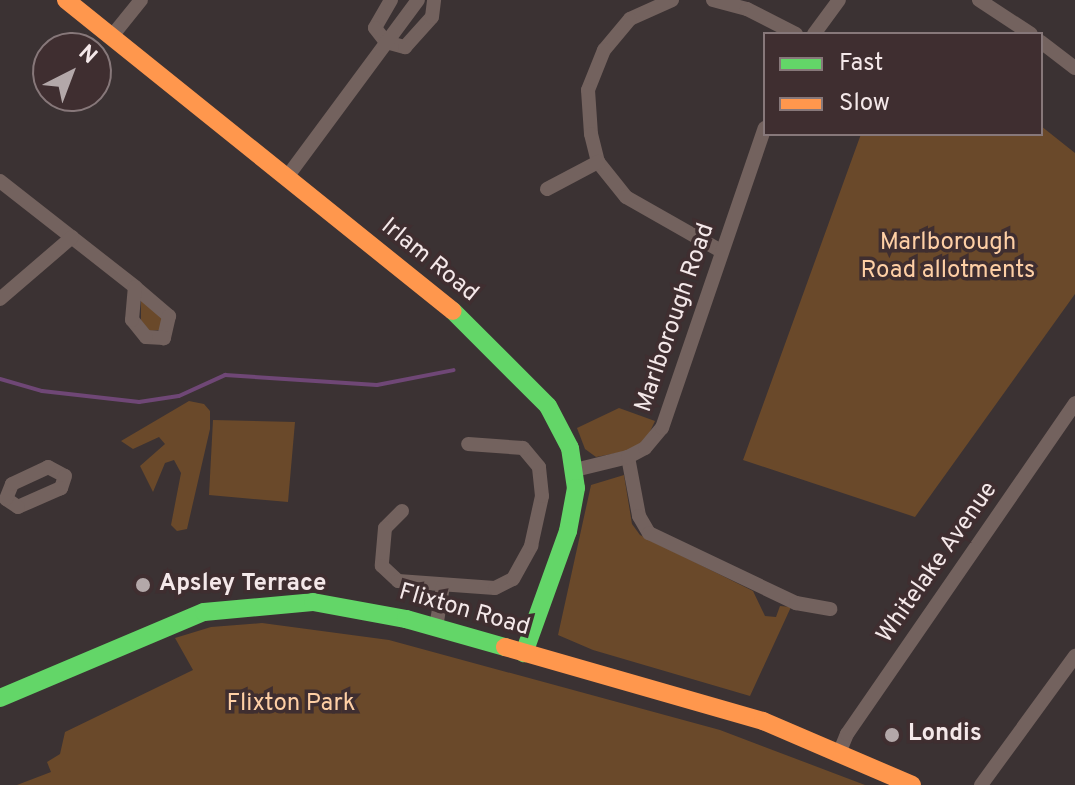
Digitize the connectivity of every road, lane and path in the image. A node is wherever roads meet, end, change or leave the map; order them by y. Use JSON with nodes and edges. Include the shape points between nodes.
{"nodes":[{"id":1,"x":66,"y":0,"type":"edge"},
{"id":2,"x":141,"y":0,"type":"edge"},
{"id":3,"x":391,"y":0,"type":"edge"},
{"id":4,"x":418,"y":0,"type":"edge"},
{"id":5,"x":434,"y":0,"type":"edge"},
{"id":6,"x":672,"y":0,"type":"edge"},
{"id":7,"x":713,"y":0,"type":"edge"},
{"id":8,"x":839,"y":0,"type":"edge"},
{"id":9,"x":979,"y":0,"type":"edge"},
{"id":10,"x":107,"y":32,"type":"edge"},
{"id":11,"x":792,"y":32,"type":"edge"},
{"id":12,"x":815,"y":32,"type":"edge"},
{"id":13,"x":1028,"y":32,"type":"edge"},
{"id":14,"x":112,"y":36,"type":"joint"},
{"id":15,"x":386,"y":42,"type":"junction"},
{"id":16,"x":1043,"y":43,"type":"edge"},
{"id":17,"x":1075,"y":67,"type":"edge"},
{"id":18,"x":763,"y":134,"type":"edge"},
{"id":19,"x":598,"y":162,"type":"junction"},
{"id":20,"x":287,"y":177,"type":"junction"},
{"id":21,"x":0,"y":181,"type":"edge"},
{"id":22,"x":547,"y":189,"type":"dead end"},
{"id":23,"x":72,"y":237,"type":"junction"},
{"id":24,"x":721,"y":251,"type":"junction"},
{"id":25,"x":135,"y":287,"type":"dead end"},
{"id":26,"x":0,"y":299,"type":"edge"},
{"id":27,"x":1075,"y":403,"type":"edge"},
{"id":28,"x":468,"y":444,"type":"dead end"},
{"id":29,"x":628,"y":457,"type":"junction"},
{"id":30,"x":575,"y":470,"type":"junction"},
{"id":31,"x":402,"y":511,"type":"dead end"},
{"id":32,"x":443,"y":586,"type":"junction"},
{"id":33,"x":830,"y":609,"type":"dead end"},
{"id":34,"x":436,"y":627,"type":"junction"},
{"id":35,"x":524,"y":653,"type":"junction"},
{"id":36,"x":1075,"y":656,"type":"edge"},
{"id":37,"x":2,"y":693,"type":"edge"},
{"id":38,"x":840,"y":751,"type":"junction"},
{"id":39,"x":912,"y":785,"type":"edge"},
{"id":40,"x":981,"y":785,"type":"edge"}],
"edges":[{"from":1,"to":10,"type":"main road","name":"Irlam Road"},
{"from":2,"to":14,"type":"street"},
{"from":3,"to":15,"type":"street","via":[[375,28]]},
{"from":4,"to":15,"type":"street"},
{"from":5,"to":15,"type":"street","via":[[432,17],[412,44],[396,47]]},
{"from":6,"to":19,"type":"street","via":[[630,19],[594,69],[587,110]]},
{"from":7,"to":11,"type":"street","via":[[747,9]]},
{"from":8,"to":12,"type":"street"},
{"from":9,"to":13,"type":"street"},
{"from":14,"to":20,"type":"main road","name":"Irlam Road"},
{"from":15,"to":20,"type":"street"},
{"from":16,"to":17,"type":"street"},
{"from":18,"to":24,"type":"street","name":"Marlborough Road"},
{"from":19,"to":22,"type":"street"},
{"from":19,"to":24,"type":"street","via":[[641,208]]},
{"from":20,"to":30,"type":"main road","name":"Irlam Road","via":[[524,376],[561,428]]},
{"from":21,"to":23,"type":"street"},
{"from":23,"to":25,"type":"street"},
{"from":23,"to":26,"type":"street"},
{"from":24,"to":29,"type":"street","name":"Marlborough Road","via":[[662,428],[645,448]]},
{"from":27,"to":38,"type":"street","name":"Whitelake Avenue"},
{"from":28,"to":32,"type":"street","via":[[523,448],[539,467],[542,496],[531,546],[513,579],[495,588]]},
{"from":29,"to":30,"type":"street","name":"Marlborough Road"},
{"from":29,"to":33,"type":"street","via":[[639,516],[649,533],[796,603]]},
{"from":30,"to":35,"type":"main road","name":"Irlam Road","via":[[568,531]]},
{"from":31,"to":32,"type":"street","via":[[385,528],[386,573],[398,581]]},
{"from":32,"to":34,"type":"street"},
{"from":34,"to":35,"type":"main road","name":"Flixton Road"},
{"from":34,"to":37,"type":"main road","name":"Flixton Road","via":[[363,608],[313,602],[231,607],[155,629]]},
{"from":35,"to":38,"type":"main road","name":"Flixton Road","via":[[763,721]]},
{"from":36,"to":40,"type":"street"},
{"from":38,"to":39,"type":"main road","name":"Flixton Road"}]}
